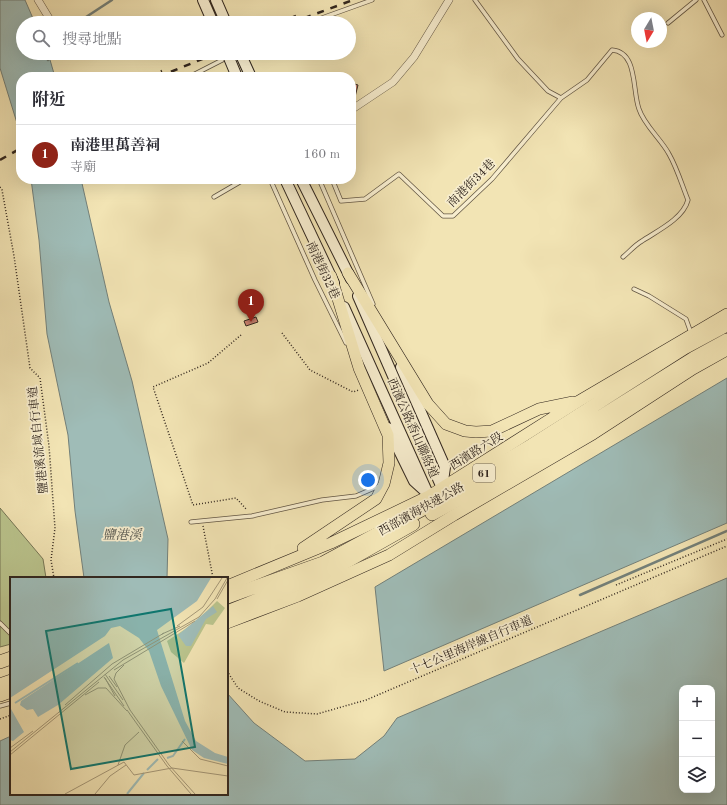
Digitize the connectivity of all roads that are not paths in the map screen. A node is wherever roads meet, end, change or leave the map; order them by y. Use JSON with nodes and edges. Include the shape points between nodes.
{"nodes":[{"id":1,"x":38,"y":0,"type":"edge"},
{"id":2,"x":203,"y":0,"type":"edge"},
{"id":3,"x":216,"y":0,"type":"edge"},
{"id":4,"x":372,"y":0,"type":"edge"},
{"id":5,"x":449,"y":0,"type":"edge"},
{"id":6,"x":475,"y":0,"type":"edge"},
{"id":7,"x":696,"y":0,"type":"edge"},
{"id":8,"x":704,"y":0,"type":"edge"},
{"id":9,"x":48,"y":16,"type":"edge"},
{"id":10,"x":210,"y":16,"type":"edge"},
{"id":11,"x":223,"y":16,"type":"edge"},
{"id":12,"x":327,"y":16,"type":"edge"},
{"id":13,"x":668,"y":23,"type":"dead end"},
{"id":14,"x":722,"y":36,"type":"dead end"},
{"id":15,"x":222,"y":60,"type":"edge"},
{"id":16,"x":230,"y":60,"type":"edge"},
{"id":17,"x":243,"y":60,"type":"edge"},
{"id":18,"x":199,"y":72,"type":"edge"},
{"id":19,"x":236,"y":72,"type":"edge"},
{"id":20,"x":249,"y":72,"type":"edge"},
{"id":21,"x":561,"y":98,"type":"junction"},
{"id":22,"x":356,"y":107,"type":"edge"},
{"id":23,"x":236,"y":184,"type":"edge"},
{"id":24,"x":272,"y":184,"type":"edge"},
{"id":25,"x":287,"y":184,"type":"edge"},
{"id":26,"x":304,"y":184,"type":"edge"},
{"id":27,"x":321,"y":184,"type":"edge"},
{"id":28,"x":334,"y":184,"type":"edge"},
{"id":29,"x":214,"y":197,"type":"dead end"},
{"id":30,"x":623,"y":257,"type":"dead end"},
{"id":31,"x":348,"y":273,"type":"junction"},
{"id":32,"x":331,"y":276,"type":"junction"},
{"id":33,"x":634,"y":289,"type":"dead end"},
{"id":34,"x":727,"y":314,"type":"edge"},
{"id":35,"x":727,"y":325,"type":"edge"},
{"id":36,"x":692,"y":334,"type":"junction"},
{"id":37,"x":388,"y":336,"type":"junction"},
{"id":38,"x":727,"y":340,"type":"edge"},
{"id":39,"x":727,"y":350,"type":"edge"},
{"id":40,"x":359,"y":368,"type":"junction"},
{"id":41,"x":579,"y":401,"type":"junction"},
{"id":42,"x":384,"y":484,"type":"junction"},
{"id":43,"x":449,"y":500,"type":"junction"},
{"id":44,"x":435,"y":503,"type":"junction"},
{"id":45,"x":191,"y":522,"type":"dead end"},
{"id":46,"x":269,"y":568,"type":"junction"},
{"id":47,"x":228,"y":592,"type":"edge"},
{"id":48,"x":228,"y":593,"type":"edge"},
{"id":49,"x":230,"y":617,"type":"edge"},
{"id":50,"x":0,"y":623,"type":"edge"},
{"id":51,"x":10,"y":626,"type":"edge"},
{"id":52,"x":7,"y":628,"type":"junction"},
{"id":53,"x":10,"y":632,"type":"edge"},
{"id":54,"x":6,"y":678,"type":"edge"},
{"id":55,"x":0,"y":706,"type":"edge"}],
"edges":[{"from":1,"to":9,"type":"street"},
{"from":2,"to":10,"type":"street"},
{"from":3,"to":11,"type":"street"},
{"from":4,"to":12,"type":"lane"},
{"from":5,"to":22,"type":"street","via":[[414,57],[393,82]]},
{"from":6,"to":21,"type":"lane","via":[[518,59],[548,91]]},
{"from":7,"to":13,"type":"lane"},
{"from":8,"to":14,"type":"lane"},
{"from":15,"to":18,"type":"lane"},
{"from":16,"to":19,"type":"street","bridge":true},
{"from":17,"to":20,"type":"street"},
{"from":21,"to":28,"type":"lane","name":"南港街34巷","via":[[492,179],[452,216],[443,216],[399,174],[365,200],[341,201]]},
{"from":21,"to":30,"type":"lane","name":"南港街34巷","via":[[587,80],[612,50],[620,50],[632,68],[639,111],[670,155],[688,200],[686,208]]},
{"from":23,"to":29,"type":"lane"},
{"from":24,"to":40,"type":"lane","name":"南港街32巷","via":[[315,280]]},
{"from":25,"to":32,"type":"street","name":"西濱公路香山聯絡道"},
{"from":26,"to":31,"type":"street","name":"西濱公路香山聯絡道"},
{"from":27,"to":37,"type":"lane"},
{"from":31,"to":37,"type":"main road"},
{"from":31,"to":43,"type":"street","name":"西濱公路香山聯絡道"},
{"from":32,"to":40,"type":"main road"},
{"from":32,"to":44,"type":"street","name":"西濱公路香山聯絡道"},
{"from":33,"to":36,"type":"lane","via":[[686,319]]},
{"from":34,"to":36,"type":"main road","name":"西濱路六段","number":"61"},
{"from":35,"to":43,"type":"highway","name":"西部濱海快速公路","number":"61","via":[[684,348]]},
{"from":36,"to":41,"type":"main road","name":"西濱路六段","number":"61"},
{"from":37,"to":41,"type":"main road","via":[[428,404],[446,424],[465,431],[492,431],[539,409]]},
{"from":37,"to":43,"type":"street","via":[[445,467]]},
{"from":38,"to":43,"type":"highway","name":"西部濱海快速公路","number":"61","via":[[538,456]]},
{"from":39,"to":43,"type":"main road","name":"西濱路六段","number":"61","via":[[692,369],[593,434]]},
{"from":40,"to":42,"type":"main road","via":[[388,435],[389,463]]},
{"from":40,"to":44,"type":"street","via":[[414,481]]},
{"from":41,"to":43,"type":"main road","name":"西濱路六段","number":"61"},
{"from":42,"to":45,"type":"lane","via":[[356,496],[322,500],[252,516]]},
{"from":42,"to":46,"type":"main road","via":[[376,499],[317,540]]},
{"from":43,"to":44,"type":"highway","name":"西部濱海快速公路","number":"61"},
{"from":43,"to":44,"type":"main road","name":"西濱路六段","number":"61"},
{"from":43,"to":49,"type":"main road","name":"西濱路六段","number":"61","via":[[389,555],[298,596]]},
{"from":44,"to":46,"type":"main road","name":"西濱路六段","number":"61"},
{"from":44,"to":48,"type":"highway","name":"西部濱海快速公路","number":"61","via":[[323,563]]},
{"from":44,"to":49,"type":"highway","name":"西部濱海快速公路","number":"61","via":[[328,572]]},
{"from":46,"to":47,"type":"main road","name":"西濱路六段","number":"61"},
{"from":50,"to":52,"type":"lane"},
{"from":51,"to":52,"type":"lane"},
{"from":52,"to":53,"type":"lane"},
{"from":54,"to":55,"type":"lane"}]}
